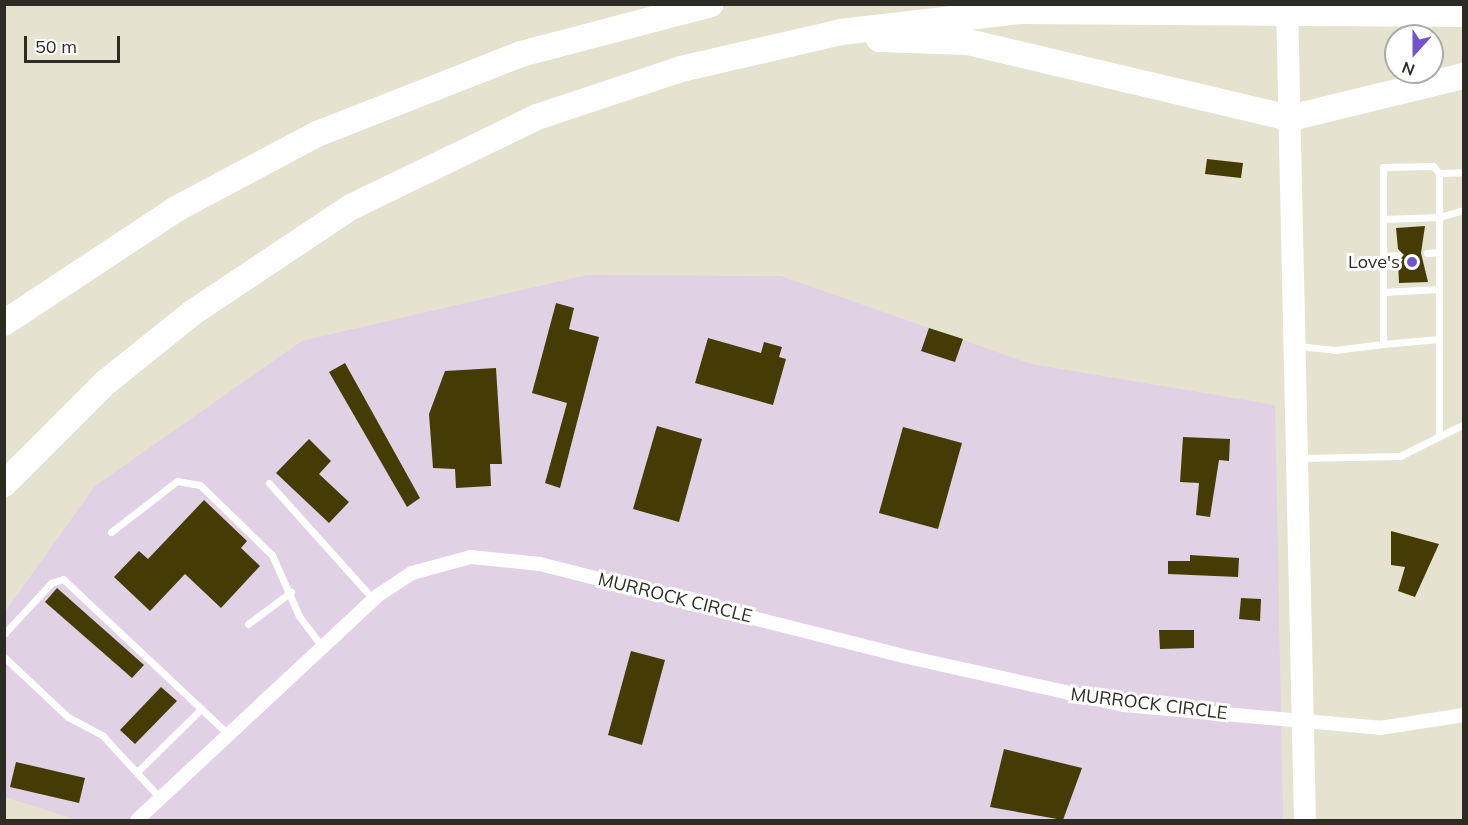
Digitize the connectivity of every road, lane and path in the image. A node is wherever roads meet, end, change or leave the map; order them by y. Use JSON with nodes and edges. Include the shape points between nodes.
{"nodes":[{"id":1,"x":711,"y":4,"type":"edge"},
{"id":2,"x":1287,"y":4,"type":"edge"},
{"id":3,"x":1464,"y":14,"type":"edge"},
{"id":4,"x":762,"y":48,"type":"junction"},
{"id":5,"x":1464,"y":76,"type":"edge"},
{"id":6,"x":1290,"y":118,"type":"junction"},
{"id":7,"x":1464,"y":172,"type":"edge"},
{"id":8,"x":1439,"y":174,"type":"junction"},
{"id":9,"x":1464,"y":210,"type":"edge"},
{"id":10,"x":1439,"y":218,"type":"junction"},
{"id":11,"x":1383,"y":219,"type":"junction"},
{"id":12,"x":1439,"y":252,"type":"junction"},
{"id":13,"x":1427,"y":253,"type":"dead end"},
{"id":14,"x":1398,"y":255,"type":"dead end"},
{"id":15,"x":1383,"y":256,"type":"junction"},
{"id":16,"x":1439,"y":289,"type":"junction"},
{"id":17,"x":1383,"y":292,"type":"junction"},
{"id":18,"x":4,"y":323,"type":"edge"},
{"id":19,"x":1439,"y":339,"type":"junction"},
{"id":20,"x":1383,"y":344,"type":"junction"},
{"id":21,"x":1295,"y":346,"type":"junction"},
{"id":22,"x":1464,"y":424,"type":"edge"},
{"id":23,"x":1438,"y":435,"type":"junction"},
{"id":24,"x":1297,"y":458,"type":"junction"},
{"id":25,"x":269,"y":483,"type":"dead end"},
{"id":26,"x":4,"y":484,"type":"edge"},
{"id":27,"x":111,"y":532,"type":"dead end"},
{"id":28,"x":291,"y":592,"type":"junction"},
{"id":29,"x":373,"y":599,"type":"junction"},
{"id":30,"x":248,"y":624,"type":"dead end"},
{"id":31,"x":4,"y":634,"type":"edge"},
{"id":32,"x":322,"y":646,"type":"junction"},
{"id":33,"x":4,"y":657,"type":"edge"},
{"id":34,"x":201,"y":709,"type":"junction"},
{"id":35,"x":1464,"y":715,"type":"edge"},
{"id":36,"x":1302,"y":720,"type":"junction"},
{"id":37,"x":229,"y":735,"type":"junction"},
{"id":38,"x":138,"y":771,"type":"junction"},
{"id":39,"x":161,"y":799,"type":"junction"},
{"id":40,"x":137,"y":820,"type":"edge"},
{"id":41,"x":1305,"y":820,"type":"edge"}],
"edges":[{"from":1,"to":18,"type":"highway","via":[[521,54],[317,134],[176,209]]},
{"from":2,"to":6,"type":"main road"},
{"from":3,"to":4,"type":"highway","via":[[1020,11],[914,20]]},
{"from":4,"to":6,"type":"highway","via":[[872,39],[968,42]]},
{"from":4,"to":26,"type":"highway","via":[[537,117],[351,207],[183,320],[60,424]]},
{"from":5,"to":6,"type":"highway"},
{"from":6,"to":21,"type":"main road"},
{"from":7,"to":8,"type":"lane"},
{"from":8,"to":10,"type":"lane"},
{"from":8,"to":11,"type":"lane","via":[[1433,166],[1383,167]]},
{"from":9,"to":10,"type":"lane"},
{"from":10,"to":11,"type":"lane"},
{"from":10,"to":12,"type":"lane"},
{"from":11,"to":15,"type":"lane"},
{"from":12,"to":13,"type":"lane"},
{"from":12,"to":16,"type":"lane"},
{"from":14,"to":15,"type":"lane"},
{"from":15,"to":17,"type":"lane"},
{"from":16,"to":17,"type":"lane"},
{"from":16,"to":19,"type":"lane"},
{"from":17,"to":20,"type":"lane"},
{"from":19,"to":20,"type":"lane"},
{"from":19,"to":23,"type":"lane"},
{"from":20,"to":21,"type":"lane","via":[[1335,350]]},
{"from":21,"to":24,"type":"main road"},
{"from":22,"to":23,"type":"lane"},
{"from":23,"to":24,"type":"lane","via":[[1400,456]]},
{"from":24,"to":36,"type":"main road"},
{"from":25,"to":29,"type":"lane"},
{"from":27,"to":28,"type":"lane","via":[[177,481],[200,485],[272,555]]},
{"from":28,"to":30,"type":"lane"},
{"from":28,"to":32,"type":"lane","via":[[299,616]]},
{"from":29,"to":32,"type":"street","name":"MURROCK CIRCLE"},
{"from":29,"to":36,"type":"street","name":"MURROCK CIRCLE","via":[[436,564],[492,556],[1076,698]]},
{"from":31,"to":34,"type":"lane","via":[[51,583],[63,579]]},
{"from":32,"to":37,"type":"street","name":"MURROCK CIRCLE"},
{"from":33,"to":38,"type":"lane","via":[[68,717],[103,736]]},
{"from":34,"to":37,"type":"lane"},
{"from":34,"to":38,"type":"lane"},
{"from":35,"to":36,"type":"street","name":"MURROCK CIRCLE","via":[[1380,728]]},
{"from":36,"to":41,"type":"main road"},
{"from":37,"to":39,"type":"street","name":"MURROCK CIRCLE"},
{"from":38,"to":39,"type":"lane"},
{"from":39,"to":40,"type":"street","name":"MURROCK CIRCLE"}]}
